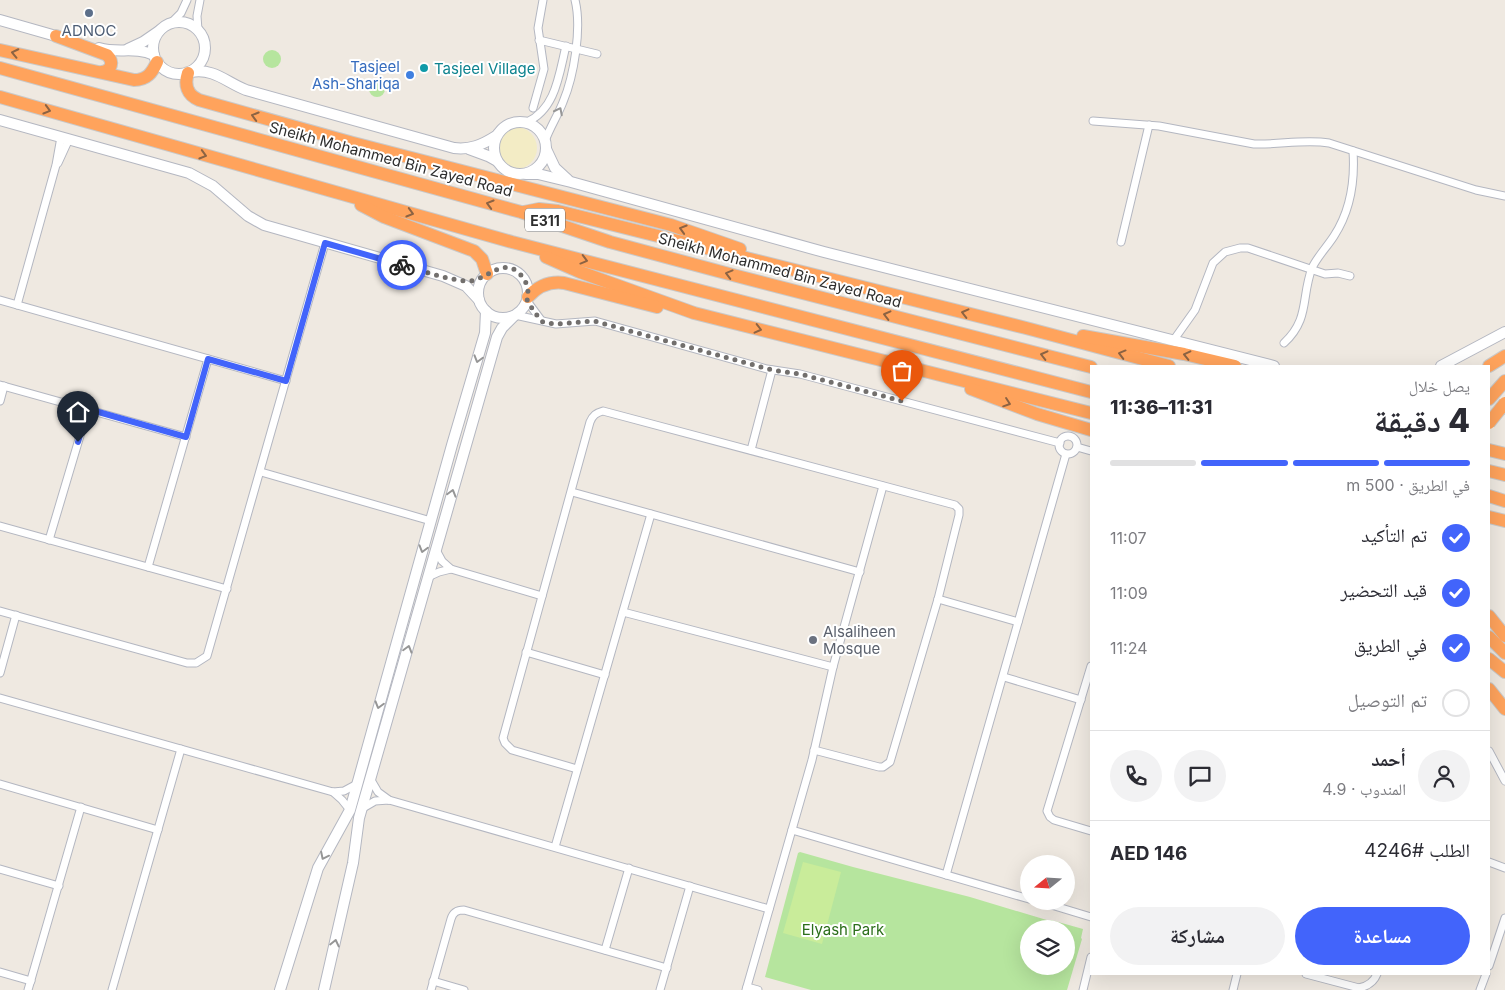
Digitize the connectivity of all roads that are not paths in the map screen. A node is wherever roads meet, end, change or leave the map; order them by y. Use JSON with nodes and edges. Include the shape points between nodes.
{"nodes":[{"id":1,"x":187,"y":0,"type":"edge"},
{"id":2,"x":200,"y":0,"type":"edge"},
{"id":3,"x":543,"y":0,"type":"edge"},
{"id":4,"x":575,"y":0,"type":"edge"},
{"id":5,"x":0,"y":20,"type":"edge"},
{"id":6,"x":171,"y":23,"type":"junction"},
{"id":7,"x":160,"y":30,"type":"junction"},
{"id":8,"x":198,"y":30,"type":"junction"},
{"id":9,"x":56,"y":36,"type":"junction"},
{"id":10,"x":539,"y":40,"type":"junction"},
{"id":11,"x":566,"y":46,"type":"junction"},
{"id":12,"x":206,"y":49,"type":"junction"},
{"id":13,"x":576,"y":49,"type":"junction"},
{"id":14,"x":0,"y":50,"type":"edge"},
{"id":15,"x":125,"y":50,"type":"junction"},
{"id":16,"x":597,"y":54,"type":"dead end"},
{"id":17,"x":156,"y":59,"type":"junction"},
{"id":18,"x":0,"y":68,"type":"edge"},
{"id":19,"x":102,"y":72,"type":"junction"},
{"id":20,"x":189,"y":72,"type":"junction"},
{"id":21,"x":220,"y":77,"type":"junction"},
{"id":22,"x":0,"y":97,"type":"edge"},
{"id":23,"x":533,"y":108,"type":"dead end"},
{"id":24,"x":0,"y":120,"type":"edge"},
{"id":25,"x":1093,"y":121,"type":"dead end"},
{"id":26,"x":528,"y":122,"type":"junction"},
{"id":27,"x":1149,"y":125,"type":"junction"},
{"id":28,"x":496,"y":136,"type":"junction"},
{"id":29,"x":65,"y":138,"type":"junction"},
{"id":30,"x":546,"y":145,"type":"junction"},
{"id":31,"x":468,"y":148,"type":"junction"},
{"id":32,"x":1353,"y":151,"type":"junction"},
{"id":33,"x":497,"y":162,"type":"junction"},
{"id":34,"x":526,"y":174,"type":"junction"},
{"id":35,"x":571,"y":182,"type":"junction"},
{"id":36,"x":348,"y":196,"type":"junction"},
{"id":37,"x":1505,"y":196,"type":"edge"},
{"id":38,"x":521,"y":212,"type":"junction"},
{"id":39,"x":512,"y":242,"type":"junction"},
{"id":40,"x":1121,"y":242,"type":"dead end"},
{"id":41,"x":325,"y":243,"type":"junction"},
{"id":42,"x":777,"y":265,"type":"junction"},
{"id":43,"x":1312,"y":270,"type":"junction"},
{"id":44,"x":485,"y":275,"type":"junction"},
{"id":45,"x":1350,"y":276,"type":"dead end"},
{"id":46,"x":446,"y":278,"type":"junction"},
{"id":47,"x":527,"y":299,"type":"junction"},
{"id":48,"x":0,"y":300,"type":"edge"},
{"id":49,"x":479,"y":300,"type":"junction"},
{"id":50,"x":17,"y":305,"type":"junction"},
{"id":51,"x":486,"y":311,"type":"junction"},
{"id":52,"x":694,"y":313,"type":"junction"},
{"id":53,"x":514,"y":316,"type":"junction"},
{"id":54,"x":541,"y":321,"type":"junction"},
{"id":55,"x":1026,"y":328,"type":"junction"},
{"id":56,"x":1505,"y":332,"type":"edge"},
{"id":57,"x":1173,"y":341,"type":"junction"},
{"id":58,"x":1284,"y":343,"type":"dead end"},
{"id":59,"x":1505,"y":356,"type":"edge"},
{"id":60,"x":208,"y":359,"type":"junction"},
{"id":61,"x":1165,"y":365,"type":"edge"},
{"id":62,"x":1231,"y":365,"type":"edge"},
{"id":63,"x":1270,"y":365,"type":"edge"},
{"id":64,"x":1443,"y":365,"type":"edge"},
{"id":65,"x":1490,"y":365,"type":"edge"},
{"id":66,"x":1090,"y":367,"type":"edge"},
{"id":67,"x":772,"y":370,"type":"junction"},
{"id":68,"x":946,"y":378,"type":"junction"},
{"id":69,"x":286,"y":381,"type":"junction"},
{"id":70,"x":1505,"y":381,"type":"edge"},
{"id":71,"x":2,"y":385,"type":"edge"},
{"id":72,"x":1090,"y":392,"type":"edge"},
{"id":73,"x":1490,"y":398,"type":"edge"},
{"id":74,"x":0,"y":401,"type":"edge"},
{"id":75,"x":1505,"y":405,"type":"edge"},
{"id":76,"x":88,"y":409,"type":"junction"},
{"id":77,"x":1490,"y":412,"type":"edge"},
{"id":78,"x":1090,"y":413,"type":"edge"},
{"id":79,"x":460,"y":418,"type":"junction"},
{"id":80,"x":1490,"y":422,"type":"edge"},
{"id":81,"x":1090,"y":430,"type":"edge"},
{"id":82,"x":186,"y":437,"type":"junction"},
{"id":83,"x":1060,"y":443,"type":"junction"},
{"id":84,"x":466,"y":445,"type":"junction"},
{"id":85,"x":1077,"y":447,"type":"junction"},
{"id":86,"x":751,"y":450,"type":"junction"},
{"id":87,"x":1490,"y":450,"type":"edge"},
{"id":88,"x":1090,"y":451,"type":"edge"},
{"id":89,"x":1066,"y":454,"type":"junction"},
{"id":90,"x":1505,"y":454,"type":"edge"},
{"id":91,"x":1490,"y":471,"type":"edge"},
{"id":92,"x":261,"y":472,"type":"junction"},
{"id":93,"x":1505,"y":475,"type":"edge"},
{"id":94,"x":883,"y":486,"type":"junction"},
{"id":95,"x":572,"y":492,"type":"junction"},
{"id":96,"x":1490,"y":496,"type":"edge"},
{"id":97,"x":1505,"y":501,"type":"edge"},
{"id":98,"x":651,"y":514,"type":"junction"},
{"id":99,"x":1490,"y":517,"type":"edge"},
{"id":100,"x":431,"y":521,"type":"junction"},
{"id":101,"x":1505,"y":522,"type":"edge"},
{"id":102,"x":0,"y":526,"type":"edge"},
{"id":103,"x":49,"y":540,"type":"junction"},
{"id":104,"x":436,"y":550,"type":"junction"},
{"id":105,"x":148,"y":567,"type":"junction"},
{"id":106,"x":451,"y":569,"type":"junction"},
{"id":107,"x":860,"y":572,"type":"junction"},
{"id":108,"x":428,"y":578,"type":"junction"},
{"id":109,"x":227,"y":589,"type":"junction"},
{"id":110,"x":542,"y":596,"type":"junction"},
{"id":111,"x":938,"y":599,"type":"junction"},
{"id":112,"x":0,"y":611,"type":"edge"},
{"id":113,"x":623,"y":612,"type":"junction"},
{"id":114,"x":16,"y":615,"type":"junction"},
{"id":115,"x":1490,"y":617,"type":"edge"},
{"id":116,"x":1018,"y":622,"type":"junction"},
{"id":117,"x":1505,"y":636,"type":"edge"},
{"id":118,"x":1490,"y":638,"type":"edge"},
{"id":119,"x":526,"y":652,"type":"junction"},
{"id":120,"x":1505,"y":654,"type":"edge"},
{"id":121,"x":1490,"y":659,"type":"edge"},
{"id":122,"x":833,"y":666,"type":"junction"},
{"id":123,"x":1090,"y":669,"type":"edge"},
{"id":124,"x":1505,"y":672,"type":"edge"},
{"id":125,"x":0,"y":673,"type":"edge"},
{"id":126,"x":604,"y":675,"type":"junction"},
{"id":127,"x":1004,"y":677,"type":"junction"},
{"id":128,"x":1490,"y":690,"type":"edge"},
{"id":129,"x":0,"y":698,"type":"edge"},
{"id":130,"x":1080,"y":700,"type":"junction"},
{"id":131,"x":1505,"y":709,"type":"edge"},
{"id":132,"x":181,"y":749,"type":"junction"},
{"id":133,"x":814,"y":750,"type":"junction"},
{"id":134,"x":1490,"y":753,"type":"edge"},
{"id":135,"x":578,"y":768,"type":"junction"},
{"id":136,"x":371,"y":780,"type":"junction"},
{"id":137,"x":1505,"y":782,"type":"edge"},
{"id":138,"x":0,"y":784,"type":"edge"},
{"id":139,"x":357,"y":784,"type":"junction"},
{"id":140,"x":333,"y":792,"type":"junction"},
{"id":141,"x":389,"y":800,"type":"junction"},
{"id":142,"x":81,"y":807,"type":"junction"},
{"id":143,"x":363,"y":808,"type":"junction"},
{"id":144,"x":350,"y":810,"type":"junction"},
{"id":145,"x":158,"y":830,"type":"junction"},
{"id":146,"x":792,"y":830,"type":"junction"},
{"id":147,"x":1090,"y":831,"type":"edge"},
{"id":148,"x":555,"y":847,"type":"junction"},
{"id":149,"x":1490,"y":862,"type":"edge"},
{"id":150,"x":629,"y":868,"type":"junction"},
{"id":151,"x":1505,"y":868,"type":"edge"},
{"id":152,"x":0,"y":869,"type":"edge"},
{"id":153,"x":946,"y":875,"type":"junction"},
{"id":154,"x":59,"y":886,"type":"junction"},
{"id":155,"x":690,"y":886,"type":"junction"},
{"id":156,"x":1020,"y":896,"type":"edge"},
{"id":157,"x":769,"y":909,"type":"junction"},
{"id":158,"x":1068,"y":910,"type":"edge"},
{"id":159,"x":1090,"y":917,"type":"edge"},
{"id":160,"x":1505,"y":918,"type":"edge"},
{"id":161,"x":605,"y":950,"type":"junction"},
{"id":162,"x":1090,"y":961,"type":"edge"},
{"id":163,"x":1490,"y":963,"type":"edge"},
{"id":164,"x":667,"y":968,"type":"junction"},
{"id":165,"x":0,"y":972,"type":"edge"},
{"id":166,"x":1237,"y":975,"type":"edge"},
{"id":167,"x":1310,"y":975,"type":"edge"},
{"id":168,"x":1376,"y":975,"type":"edge"},
{"id":169,"x":1486,"y":975,"type":"edge"},
{"id":170,"x":31,"y":981,"type":"junction"},
{"id":171,"x":433,"y":981,"type":"junction"},
{"id":172,"x":746,"y":988,"type":"edge"},
{"id":173,"x":28,"y":990,"type":"edge"},
{"id":174,"x":112,"y":990,"type":"edge"},
{"id":175,"x":280,"y":990,"type":"edge"},
{"id":176,"x":324,"y":990,"type":"edge"},
{"id":177,"x":430,"y":990,"type":"edge"},
{"id":178,"x":464,"y":990,"type":"edge"},
{"id":179,"x":660,"y":990,"type":"edge"},
{"id":180,"x":758,"y":990,"type":"edge"},
{"id":181,"x":1083,"y":990,"type":"edge"},
{"id":182,"x":1233,"y":990,"type":"edge"},
{"id":183,"x":1480,"y":990,"type":"edge"}],
"edges":[{"from":1,"to":6,"type":"street"},
{"from":2,"to":8,"type":"street"},
{"from":3,"to":10,"type":"street","via":[[538,22]]},
{"from":4,"to":13,"type":"street"},
{"from":5,"to":9,"type":"main road"},
{"from":6,"to":7,"type":"main road"},
{"from":6,"to":8,"type":"main road","via":[[186,23]]},
{"from":7,"to":15,"type":"main road"},
{"from":7,"to":17,"type":"main road","via":[[154,42]]},
{"from":8,"to":12,"type":"main road"},
{"from":9,"to":15,"type":"main road","via":[[110,51]]},
{"from":9,"to":19,"type":"highway","via":[[111,59],[110,68]]},
{"from":10,"to":11,"type":"street"},
{"from":10,"to":23,"type":"street","via":[[544,69]]},
{"from":11,"to":13,"type":"street"},
{"from":11,"to":26,"type":"street","via":[[548,106]]},
{"from":12,"to":20,"type":"main road","via":[[202,62]]},
{"from":12,"to":21,"type":"main road"},
{"from":13,"to":16,"type":"street"},
{"from":30,"to":13,"type":"street","one_way":true,"via":[[564,100]]},
{"from":19,"to":14,"type":"highway","one_way":true},
{"from":15,"to":17,"type":"main road","via":[[140,50]]},
{"from":17,"to":19,"type":"highway","via":[[150,75],[140,80]]},
{"from":17,"to":20,"type":"main road","via":[[162,68],[174,74]]},
{"from":38,"to":18,"type":"highway","name":"Sheikh Mohammed Bin Zayed Road","number":"E311","one_way":true},
{"from":20,"to":21,"type":"main road","via":[[206,71]]},
{"from":42,"to":20,"type":"highway","one_way":true,"via":[[671,225],[199,100],[187,88]]},
{"from":21,"to":31,"type":"main road","via":[[246,90],[447,146]]},
{"from":22,"to":36,"type":"highway","number":"E311","one_way":true},
{"from":24,"to":29,"type":"main road"},
{"from":25,"to":27,"type":"street"},
{"from":26,"to":28,"type":"main road","via":[[509,123]]},
{"from":26,"to":30,"type":"main road","via":[[541,133]]},
{"from":27,"to":32,"type":"street","via":[[1254,144],[1314,141]]},
{"from":27,"to":40,"type":"street"},
{"from":28,"to":31,"type":"main road"},
{"from":28,"to":33,"type":"main road","via":[[493,145]]},
{"from":29,"to":41,"type":"main road","via":[[189,173],[214,186],[258,223]]},
{"from":29,"to":50,"type":"street"},
{"from":30,"to":34,"type":"main road","via":[[540,165]]},
{"from":30,"to":35,"type":"main road","via":[[555,168]]},
{"from":31,"to":33,"type":"main road"},
{"from":32,"to":37,"type":"street"},
{"from":32,"to":43,"type":"street","via":[[1354,182],[1347,210]]},
{"from":33,"to":34,"type":"main road","via":[[509,172]]},
{"from":34,"to":35,"type":"main road"},
{"from":35,"to":57,"type":"main road","via":[[824,252]]},
{"from":36,"to":39,"type":"highway","number":"E311","one_way":true},
{"from":36,"to":44,"type":"highway","via":[[384,217],[474,251],[482,259]]},
{"from":38,"to":42,"type":"highway","via":[[558,211]]},
{"from":66,"to":38,"type":"highway","name":"Sheikh Mohammed Bin Zayed Road","number":"E311","one_way":true,"via":[[705,268],[610,242]]},
{"from":39,"to":52,"type":"highway","via":[[580,272]]},
{"from":39,"to":72,"type":"highway","number":"E311","one_way":true},
{"from":41,"to":46,"type":"main road"},
{"from":41,"to":69,"type":"street"},
{"from":55,"to":42,"type":"highway","one_way":true},
{"from":43,"to":45,"type":"street"},
{"from":43,"to":57,"type":"street","via":[[1248,248],[1225,252],[1213,263],[1195,310]]},
{"from":43,"to":58,"type":"street","via":[[1299,324]]},
{"from":44,"to":46,"type":"main road","via":[[468,281]]},
{"from":44,"to":47,"type":"main road","via":[[501,268],[516,271],[526,282]]},
{"from":44,"to":49,"type":"main road","via":[[478,292]]},
{"from":46,"to":49,"type":"main road","via":[[466,286]]},
{"from":47,"to":52,"type":"highway","via":[[548,283],[564,283]]},
{"from":47,"to":53,"type":"main road"},
{"from":47,"to":54,"type":"street"},
{"from":48,"to":50,"type":"street"},
{"from":49,"to":51,"type":"main road"},
{"from":50,"to":60,"type":"street"},
{"from":51,"to":53,"type":"main road","via":[[496,317]]},
{"from":51,"to":79,"type":"main road","one_way":true,"via":[[485,333]]},
{"from":52,"to":68,"type":"highway","one_way":true},
{"from":53,"to":54,"type":"street"},
{"from":53,"to":84,"type":"main road","via":[[498,337]]},
{"from":54,"to":67,"type":"street","via":[[556,324],[594,321]]},
{"from":61,"to":55,"type":"highway","one_way":true},
{"from":62,"to":55,"type":"highway","one_way":true,"via":[[1101,339]]},
{"from":56,"to":64,"type":"main road"},
{"from":57,"to":63,"type":"main road"},
{"from":59,"to":65,"type":"highway"},
{"from":60,"to":69,"type":"street"},
{"from":60,"to":82,"type":"street"},
{"from":67,"to":83,"type":"street","via":[[800,374]]},
{"from":67,"to":86,"type":"street"},
{"from":68,"to":78,"type":"highway"},
{"from":68,"to":81,"type":"highway","one_way":true,"via":[[991,398]]},
{"from":69,"to":92,"type":"street"},
{"from":70,"to":73,"type":"highway"},
{"from":71,"to":74,"type":"street"},
{"from":71,"to":76,"type":"street"},
{"from":75,"to":77,"type":"highway"},
{"from":75,"to":80,"type":"highway","bridge":true},
{"from":76,"to":82,"type":"street"},
{"from":76,"to":103,"type":"street"},
{"from":79,"to":84,"type":"main road","via":[[467,421]]},
{"from":79,"to":100,"type":"main road"},
{"from":82,"to":105,"type":"street"},
{"from":83,"to":85,"type":"street","via":[[1070,436]]},
{"from":83,"to":89,"type":"street"},
{"from":104,"to":84,"type":"main road","one_way":true},
{"from":85,"to":88,"type":"street"},
{"from":85,"to":89,"type":"street","via":[[1073,453]]},
{"from":86,"to":94,"type":"street"},
{"from":86,"to":95,"type":"street","via":[[603,410],[597,412],[590,422]]},
{"from":87,"to":90,"type":"highway"},
{"from":89,"to":116,"type":"street"},
{"from":91,"to":93,"type":"highway"},
{"from":92,"to":100,"type":"street"},
{"from":92,"to":109,"type":"street"},
{"from":94,"to":107,"type":"street"},
{"from":94,"to":111,"type":"street","via":[[955,505],[959,509]]},
{"from":95,"to":98,"type":"street"},
{"from":95,"to":110,"type":"street"},
{"from":96,"to":97,"type":"highway"},
{"from":98,"to":107,"type":"street"},
{"from":98,"to":113,"type":"street"},
{"from":99,"to":101,"type":"highway"},
{"from":100,"to":139,"type":"main road","one_way":true},
{"from":102,"to":103,"type":"street"},
{"from":103,"to":105,"type":"street"},
{"from":104,"to":106,"type":"street"},
{"from":104,"to":108,"type":"main road"},
{"from":105,"to":109,"type":"street"},
{"from":106,"to":108,"type":"street"},
{"from":106,"to":110,"type":"street"},
{"from":107,"to":122,"type":"street"},
{"from":136,"to":108,"type":"main road","one_way":true},
{"from":109,"to":114,"type":"street","via":[[209,652],[196,663]]},
{"from":110,"to":119,"type":"street"},
{"from":111,"to":116,"type":"street"},
{"from":111,"to":133,"type":"street","via":[[890,762],[879,767]]},
{"from":112,"to":114,"type":"street"},
{"from":113,"to":122,"type":"street"},
{"from":113,"to":126,"type":"street"},
{"from":114,"to":125,"type":"street"},
{"from":115,"to":117,"type":"highway"},
{"from":116,"to":127,"type":"street"},
{"from":118,"to":120,"type":"highway"},
{"from":119,"to":126,"type":"street"},
{"from":119,"to":135,"type":"street","via":[[504,743],[512,750]]},
{"from":121,"to":124,"type":"highway"},
{"from":122,"to":133,"type":"street"},
{"from":123,"to":130,"type":"street"},
{"from":126,"to":135,"type":"street"},
{"from":127,"to":130,"type":"street"},
{"from":127,"to":153,"type":"street"},
{"from":128,"to":131,"type":"highway"},
{"from":129,"to":132,"type":"street"},
{"from":130,"to":147,"type":"street","via":[[1047,811],[1054,820]]},
{"from":132,"to":140,"type":"street"},
{"from":132,"to":145,"type":"street"},
{"from":133,"to":146,"type":"street"},
{"from":134,"to":137,"type":"street"},
{"from":135,"to":148,"type":"street"},
{"from":136,"to":141,"type":"street","via":[[378,792]]},
{"from":136,"to":143,"type":"main road"},
{"from":138,"to":142,"type":"street"},
{"from":139,"to":140,"type":"street","via":[[344,791]]},
{"from":139,"to":144,"type":"main road"},
{"from":140,"to":144,"type":"street"},
{"from":141,"to":143,"type":"street","via":[[375,801]]},
{"from":141,"to":148,"type":"street"},
{"from":142,"to":145,"type":"street"},
{"from":142,"to":154,"type":"street"},
{"from":176,"to":143,"type":"main road","one_way":true},
{"from":144,"to":175,"type":"main road","one_way":true,"via":[[316,873]]},
{"from":145,"to":174,"type":"street"},
{"from":146,"to":153,"type":"street"},
{"from":146,"to":157,"type":"street"},
{"from":148,"to":150,"type":"street"},
{"from":149,"to":151,"type":"street"},
{"from":150,"to":155,"type":"street"},
{"from":150,"to":161,"type":"street"},
{"from":152,"to":154,"type":"street"},
{"from":153,"to":156,"type":"street"},
{"from":154,"to":170,"type":"street"},
{"from":155,"to":157,"type":"street"},
{"from":155,"to":164,"type":"street"},
{"from":157,"to":172,"type":"street"},
{"from":158,"to":159,"type":"street"},
{"from":160,"to":163,"type":"street"},
{"from":161,"to":164,"type":"street"},
{"from":161,"to":171,"type":"street","via":[[459,910],[451,919]]},
{"from":162,"to":181,"type":"street"},
{"from":164,"to":179,"type":"street"},
{"from":165,"to":170,"type":"street"},
{"from":166,"to":182,"type":"street"},
{"from":167,"to":168,"type":"street","via":[[1359,988],[1372,982]]},
{"from":169,"to":183,"type":"street"},
{"from":170,"to":173,"type":"street"},
{"from":171,"to":177,"type":"street"},
{"from":171,"to":178,"type":"street"},
{"from":172,"to":180,"type":"street"}]}
